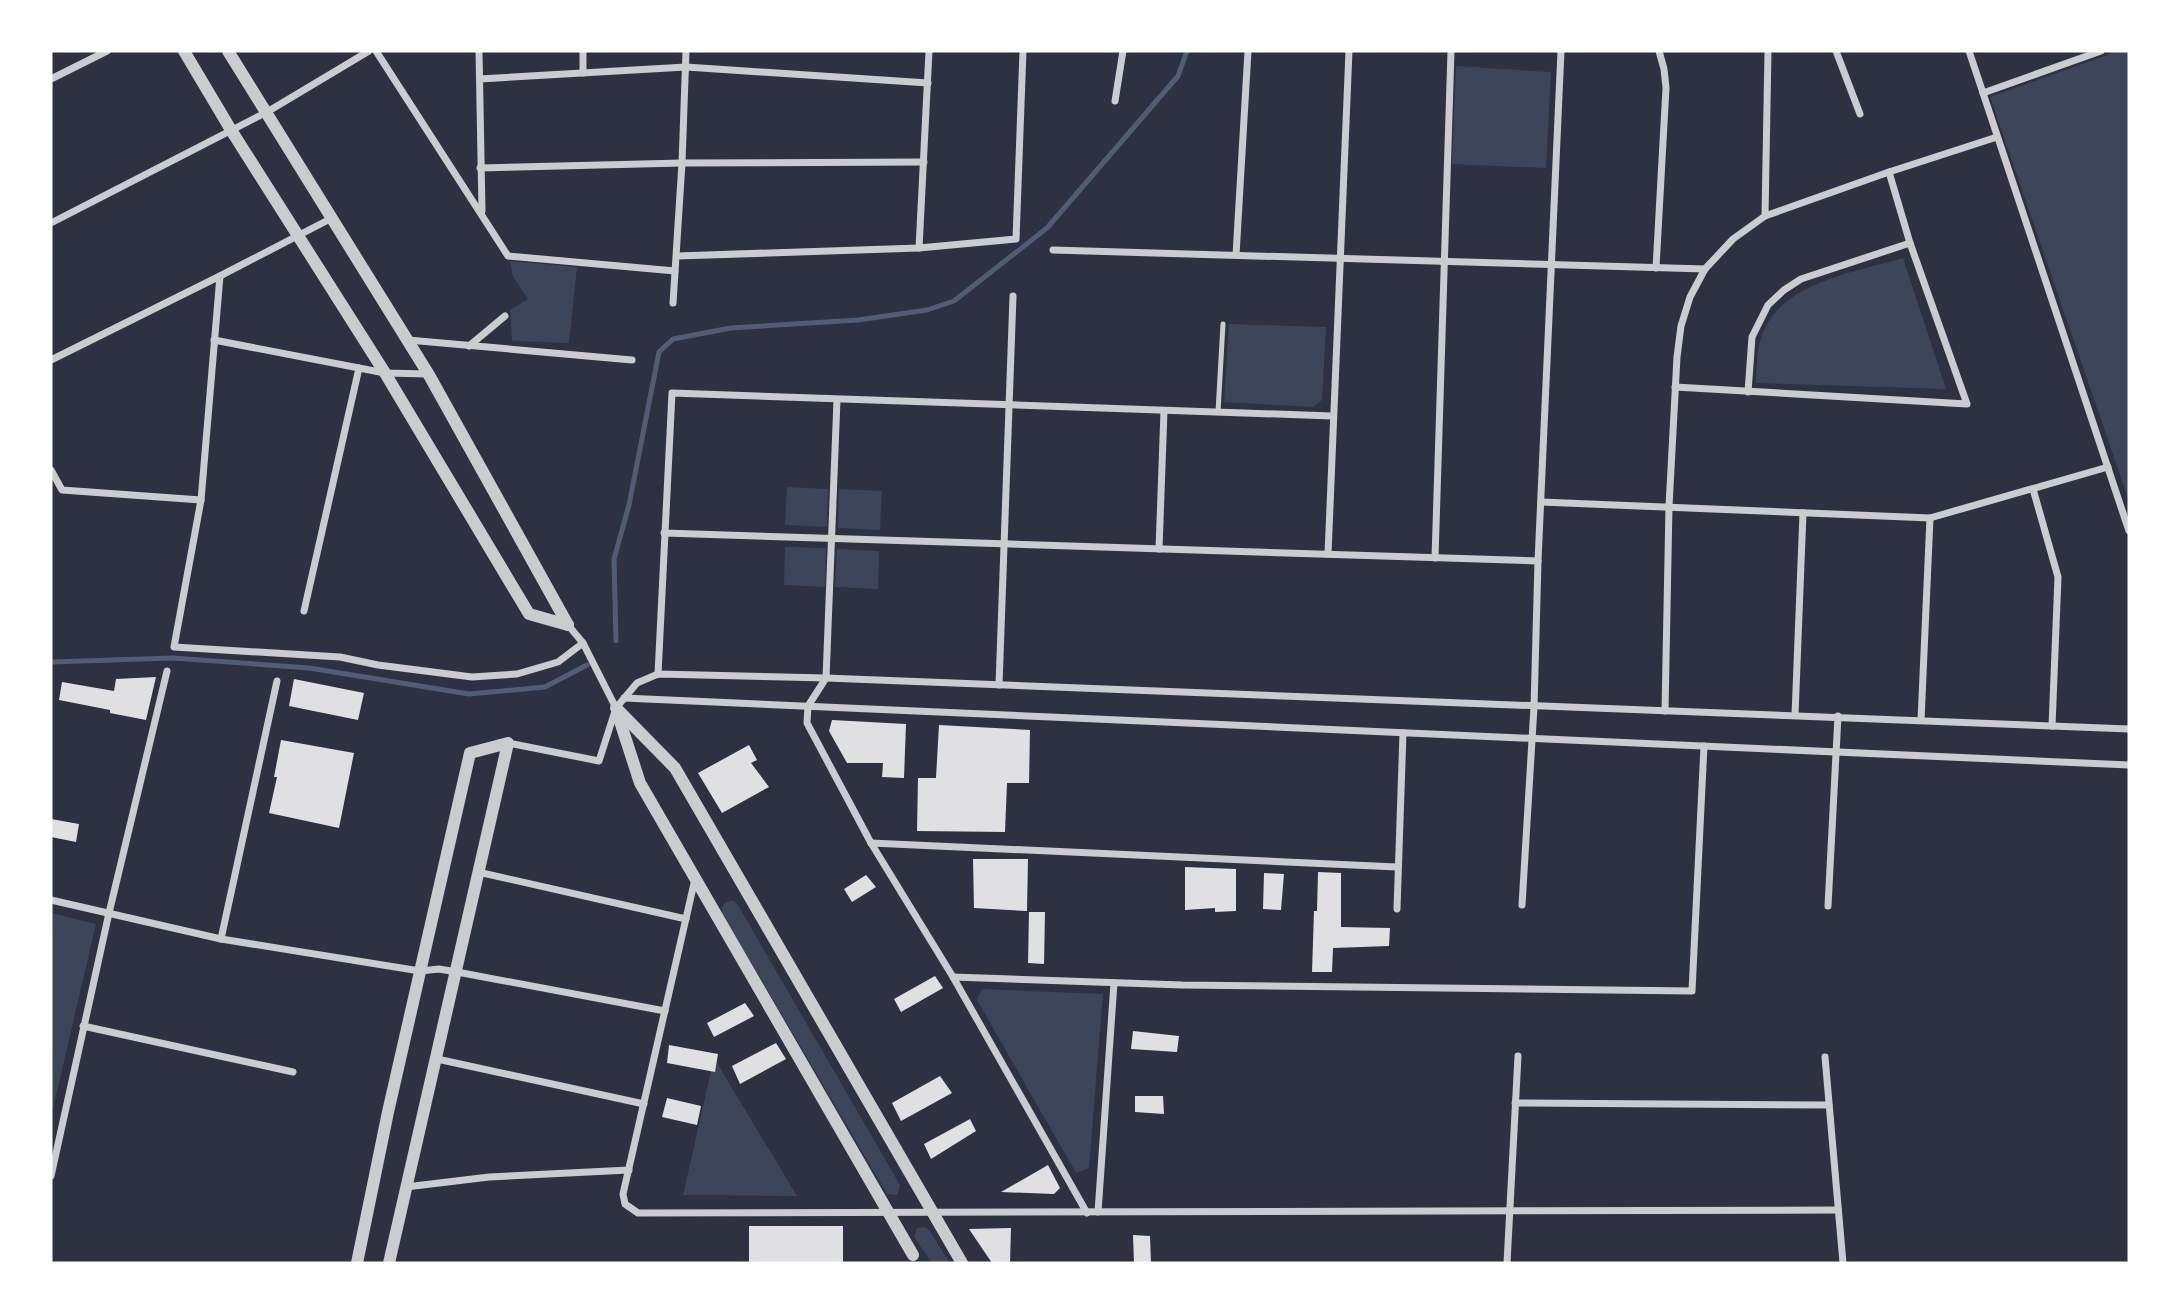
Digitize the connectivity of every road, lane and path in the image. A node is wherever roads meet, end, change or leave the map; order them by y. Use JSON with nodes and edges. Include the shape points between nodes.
{"nodes":[{"id":1,"x":107,"y":51,"type":"edge"},
{"id":2,"x":184,"y":51,"type":"edge"},
{"id":3,"x":228,"y":51,"type":"edge"},
{"id":4,"x":369,"y":51,"type":"edge"},
{"id":5,"x":376,"y":51,"type":"edge"},
{"id":6,"x":479,"y":51,"type":"edge"},
{"id":7,"x":583,"y":51,"type":"edge"},
{"id":8,"x":685,"y":51,"type":"edge"},
{"id":9,"x":929,"y":51,"type":"edge"},
{"id":10,"x":1023,"y":51,"type":"edge"},
{"id":11,"x":1123,"y":51,"type":"edge"},
{"id":12,"x":1248,"y":51,"type":"edge"},
{"id":13,"x":1349,"y":51,"type":"edge"},
{"id":14,"x":1451,"y":51,"type":"edge"},
{"id":15,"x":1561,"y":51,"type":"edge"},
{"id":16,"x":1659,"y":51,"type":"edge"},
{"id":17,"x":1768,"y":51,"type":"edge"},
{"id":18,"x":1836,"y":51,"type":"edge"},
{"id":19,"x":1969,"y":51,"type":"edge"},
{"id":20,"x":2101,"y":51,"type":"edge"},
{"id":21,"x":686,"y":68,"type":"junction"},
{"id":22,"x":583,"y":73,"type":"junction"},
{"id":23,"x":51,"y":79,"type":"edge"},
{"id":24,"x":480,"y":79,"type":"junction"},
{"id":25,"x":928,"y":83,"type":"junction"},
{"id":26,"x":1983,"y":93,"type":"junction"},
{"id":27,"x":1115,"y":101,"type":"dead end"},
{"id":28,"x":267,"y":112,"type":"junction"},
{"id":29,"x":1860,"y":114,"type":"dead end"},
{"id":30,"x":231,"y":130,"type":"junction"},
{"id":31,"x":1997,"y":137,"type":"junction"},
{"id":32,"x":924,"y":162,"type":"junction"},
{"id":33,"x":682,"y":163,"type":"junction"},
{"id":34,"x":480,"y":167,"type":"junction"},
{"id":35,"x":1889,"y":172,"type":"junction"},
{"id":36,"x":482,"y":214,"type":"junction"},
{"id":37,"x":1765,"y":216,"type":"junction"},
{"id":38,"x":333,"y":217,"type":"junction"},
{"id":39,"x":51,"y":223,"type":"edge"},
{"id":40,"x":298,"y":236,"type":"junction"},
{"id":41,"x":1910,"y":243,"type":"junction"},
{"id":42,"x":919,"y":248,"type":"junction"},
{"id":43,"x":1053,"y":250,"type":"dead end"},
{"id":44,"x":1236,"y":255,"type":"junction"},
{"id":45,"x":677,"y":256,"type":"junction"},
{"id":46,"x":1340,"y":259,"type":"junction"},
{"id":47,"x":1443,"y":262,"type":"junction"},
{"id":48,"x":1551,"y":265,"type":"junction"},
{"id":49,"x":1656,"y":268,"type":"junction"},
{"id":50,"x":1705,"y":269,"type":"junction"},
{"id":51,"x":675,"y":271,"type":"junction"},
{"id":52,"x":220,"y":276,"type":"junction"},
{"id":53,"x":1013,"y":296,"type":"dead end"},
{"id":54,"x":673,"y":303,"type":"dead end"},
{"id":55,"x":505,"y":316,"type":"dead end"},
{"id":56,"x":1223,"y":324,"type":"dead end"},
{"id":57,"x":214,"y":340,"type":"junction"},
{"id":58,"x":407,"y":340,"type":"junction"},
{"id":59,"x":469,"y":346,"type":"junction"},
{"id":60,"x":51,"y":360,"type":"edge"},
{"id":61,"x":632,"y":360,"type":"dead end"},
{"id":62,"x":359,"y":368,"type":"junction"},
{"id":63,"x":384,"y":373,"type":"junction"},
{"id":64,"x":429,"y":374,"type":"junction"},
{"id":65,"x":1675,"y":387,"type":"junction"},
{"id":66,"x":1748,"y":392,"type":"junction"},
{"id":67,"x":837,"y":400,"type":"junction"},
{"id":68,"x":1009,"y":406,"type":"junction"},
{"id":69,"x":1164,"y":411,"type":"junction"},
{"id":70,"x":1218,"y":412,"type":"junction"},
{"id":71,"x":1332,"y":416,"type":"junction"},
{"id":72,"x":2108,"y":467,"type":"junction"},
{"id":73,"x":51,"y":470,"type":"edge"},
{"id":74,"x":2033,"y":489,"type":"junction"},
{"id":75,"x":201,"y":500,"type":"junction"},
{"id":76,"x":1541,"y":502,"type":"junction"},
{"id":77,"x":1669,"y":506,"type":"junction"},
{"id":78,"x":1803,"y":513,"type":"junction"},
{"id":79,"x":1930,"y":518,"type":"junction"},
{"id":80,"x":2129,"y":531,"type":"edge"},
{"id":81,"x":664,"y":533,"type":"junction"},
{"id":82,"x":832,"y":539,"type":"junction"},
{"id":83,"x":1005,"y":544,"type":"junction"},
{"id":84,"x":1159,"y":549,"type":"junction"},
{"id":85,"x":1328,"y":554,"type":"junction"},
{"id":86,"x":1434,"y":558,"type":"junction"},
{"id":87,"x":1538,"y":561,"type":"junction"},
{"id":88,"x":304,"y":611,"type":"dead end"},
{"id":89,"x":568,"y":625,"type":"junction"},
{"id":90,"x":583,"y":643,"type":"junction"},
{"id":91,"x":167,"y":671,"type":"dead end"},
{"id":92,"x":658,"y":674,"type":"junction"},
{"id":93,"x":826,"y":677,"type":"junction"},
{"id":94,"x":277,"y":681,"type":"dead end"},
{"id":95,"x":999,"y":685,"type":"junction"},
{"id":96,"x":624,"y":698,"type":"junction"},
{"id":97,"x":808,"y":706,"type":"junction"},
{"id":98,"x":1534,"y":706,"type":"junction"},
{"id":99,"x":616,"y":708,"type":"junction"},
{"id":100,"x":1665,"y":711,"type":"junction"},
{"id":101,"x":1795,"y":715,"type":"junction"},
{"id":102,"x":1838,"y":716,"type":"junction"},
{"id":103,"x":1921,"y":720,"type":"junction"},
{"id":104,"x":2052,"y":726,"type":"junction"},
{"id":105,"x":2129,"y":729,"type":"edge"},
{"id":106,"x":1403,"y":733,"type":"junction"},
{"id":107,"x":1533,"y":738,"type":"junction"},
{"id":108,"x":508,"y":743,"type":"junction"},
{"id":109,"x":1704,"y":746,"type":"junction"},
{"id":110,"x":1836,"y":752,"type":"junction"},
{"id":111,"x":2129,"y":765,"type":"edge"},
{"id":112,"x":871,"y":843,"type":"junction"},
{"id":113,"x":1398,"y":867,"type":"junction"},
{"id":114,"x":478,"y":872,"type":"junction"},
{"id":115,"x":695,"y":878,"type":"junction"},
{"id":116,"x":51,"y":900,"type":"edge"},
{"id":117,"x":1522,"y":905,"type":"dead end"},
{"id":118,"x":1828,"y":906,"type":"dead end"},
{"id":119,"x":1397,"y":909,"type":"dead end"},
{"id":120,"x":109,"y":913,"type":"junction"},
{"id":121,"x":686,"y":919,"type":"junction"},
{"id":122,"x":221,"y":939,"type":"junction"},
{"id":123,"x":421,"y":971,"type":"junction"},
{"id":124,"x":457,"y":972,"type":"junction"},
{"id":125,"x":953,"y":977,"type":"junction"},
{"id":126,"x":1114,"y":983,"type":"junction"},
{"id":127,"x":665,"y":1011,"type":"junction"},
{"id":128,"x":83,"y":1026,"type":"junction"},
{"id":129,"x":1518,"y":1056,"type":"dead end"},
{"id":130,"x":1825,"y":1057,"type":"dead end"},
{"id":131,"x":437,"y":1059,"type":"junction"},
{"id":132,"x":293,"y":1073,"type":"dead end"},
{"id":133,"x":1515,"y":1103,"type":"junction"},
{"id":134,"x":644,"y":1104,"type":"junction"},
{"id":135,"x":1829,"y":1105,"type":"junction"},
{"id":136,"x":54,"y":1140,"type":"edge"},
{"id":137,"x":629,"y":1170,"type":"junction"},
{"id":138,"x":51,"y":1176,"type":"edge"},
{"id":139,"x":405,"y":1187,"type":"junction"},
{"id":140,"x":1838,"y":1210,"type":"junction"},
{"id":141,"x":1510,"y":1211,"type":"junction"},
{"id":142,"x":887,"y":1212,"type":"junction"},
{"id":143,"x":1098,"y":1212,"type":"junction"},
{"id":144,"x":933,"y":1213,"type":"junction"},
{"id":145,"x":1087,"y":1213,"type":"junction"},
{"id":146,"x":913,"y":1255,"type":"dead end"},
{"id":147,"x":357,"y":1263,"type":"edge"},
{"id":148,"x":389,"y":1263,"type":"edge"},
{"id":149,"x":962,"y":1263,"type":"edge"},
{"id":150,"x":1507,"y":1263,"type":"edge"},
{"id":151,"x":1843,"y":1263,"type":"edge"}],
"edges":[{"from":1,"to":23,"type":"street"},
{"from":2,"to":30,"type":"street"},
{"from":3,"to":28,"type":"street"},
{"from":4,"to":28,"type":"street"},
{"from":5,"to":36,"type":"street"},
{"from":6,"to":24,"type":"street"},
{"from":7,"to":22,"type":"street"},
{"from":8,"to":21,"type":"street"},
{"from":9,"to":25,"type":"street"},
{"from":10,"to":42,"type":"street","via":[[1016,239]]},
{"from":11,"to":27,"type":"street"},
{"from":12,"to":44,"type":"street"},
{"from":13,"to":46,"type":"street"},
{"from":14,"to":47,"type":"street"},
{"from":15,"to":48,"type":"street"},
{"from":16,"to":49,"type":"street","via":[[1666,88]]},
{"from":17,"to":37,"type":"street"},
{"from":18,"to":29,"type":"street"},
{"from":19,"to":26,"type":"street"},
{"from":20,"to":26,"type":"street"},
{"from":21,"to":22,"type":"street"},
{"from":21,"to":25,"type":"street"},
{"from":21,"to":33,"type":"street"},
{"from":22,"to":24,"type":"street"},
{"from":24,"to":34,"type":"street"},
{"from":25,"to":32,"type":"street"},
{"from":26,"to":31,"type":"street"},
{"from":28,"to":30,"type":"street"},
{"from":28,"to":38,"type":"street"},
{"from":30,"to":39,"type":"street"},
{"from":30,"to":40,"type":"street"},
{"from":31,"to":35,"type":"street"},
{"from":31,"to":72,"type":"street"},
{"from":32,"to":33,"type":"street"},
{"from":32,"to":42,"type":"street"},
{"from":33,"to":34,"type":"street"},
{"from":33,"to":45,"type":"street"},
{"from":34,"to":36,"type":"street"},
{"from":35,"to":37,"type":"street"},
{"from":35,"to":41,"type":"street"},
{"from":36,"to":51,"type":"street","via":[[508,256]]},
{"from":37,"to":50,"type":"street","via":[[1733,239]]},
{"from":38,"to":40,"type":"street"},
{"from":38,"to":58,"type":"street"},
{"from":40,"to":52,"type":"street"},
{"from":40,"to":63,"type":"street"},
{"from":41,"to":66,"type":"street","via":[[1801,279],[1784,290],[1768,305],[1752,337]]},
{"from":41,"to":66,"type":"street","via":[[1967,404]]},
{"from":42,"to":45,"type":"street"},
{"from":43,"to":44,"type":"street"},
{"from":44,"to":46,"type":"street"},
{"from":45,"to":51,"type":"street"},
{"from":46,"to":47,"type":"street"},
{"from":46,"to":71,"type":"street"},
{"from":47,"to":48,"type":"street"},
{"from":47,"to":86,"type":"street"},
{"from":48,"to":49,"type":"street"},
{"from":48,"to":76,"type":"street"},
{"from":49,"to":50,"type":"street"},
{"from":50,"to":65,"type":"street","via":[[1681,327]]},
{"from":51,"to":54,"type":"street"},
{"from":52,"to":57,"type":"street"},
{"from":52,"to":60,"type":"street"},
{"from":53,"to":68,"type":"street"},
{"from":55,"to":59,"type":"street"},
{"from":56,"to":70,"type":"lane"},
{"from":57,"to":62,"type":"street"},
{"from":57,"to":75,"type":"street"},
{"from":58,"to":59,"type":"street"},
{"from":58,"to":64,"type":"street"},
{"from":59,"to":61,"type":"street"},
{"from":62,"to":63,"type":"street"},
{"from":62,"to":88,"type":"street"},
{"from":63,"to":64,"type":"street"},
{"from":63,"to":89,"type":"street","via":[[529,614]]},
{"from":64,"to":89,"type":"street"},
{"from":65,"to":66,"type":"street"},
{"from":65,"to":77,"type":"street"},
{"from":67,"to":68,"type":"street"},
{"from":67,"to":81,"type":"street","via":[[672,393]]},
{"from":67,"to":82,"type":"street"},
{"from":68,"to":69,"type":"street"},
{"from":68,"to":83,"type":"street"},
{"from":69,"to":70,"type":"street"},
{"from":69,"to":84,"type":"street"},
{"from":70,"to":71,"type":"street"},
{"from":71,"to":85,"type":"street"},
{"from":72,"to":74,"type":"street"},
{"from":72,"to":80,"type":"street"},
{"from":73,"to":75,"type":"street","via":[[62,490]]},
{"from":74,"to":79,"type":"street"},
{"from":74,"to":104,"type":"street","via":[[2058,577]]},
{"from":75,"to":90,"type":"street","via":[[174,647],[340,657],[472,677],[517,674],[558,662]]},
{"from":76,"to":77,"type":"street"},
{"from":76,"to":87,"type":"street"},
{"from":77,"to":78,"type":"street"},
{"from":77,"to":100,"type":"street"},
{"from":78,"to":79,"type":"street"},
{"from":78,"to":101,"type":"street"},
{"from":79,"to":103,"type":"street"},
{"from":81,"to":82,"type":"street"},
{"from":81,"to":92,"type":"street"},
{"from":82,"to":83,"type":"street"},
{"from":82,"to":93,"type":"street"},
{"from":83,"to":84,"type":"street"},
{"from":83,"to":95,"type":"street"},
{"from":84,"to":85,"type":"street"},
{"from":85,"to":86,"type":"street"},
{"from":86,"to":87,"type":"street"},
{"from":87,"to":98,"type":"street"},
{"from":89,"to":90,"type":"street"},
{"from":90,"to":99,"type":"street"},
{"from":91,"to":120,"type":"street"},
{"from":92,"to":93,"type":"street"},
{"from":92,"to":96,"type":"street","via":[[637,683]]},
{"from":93,"to":95,"type":"street"},
{"from":93,"to":97,"type":"street"},
{"from":94,"to":122,"type":"street"},
{"from":95,"to":98,"type":"street"},
{"from":96,"to":97,"type":"street"},
{"from":96,"to":99,"type":"street"},
{"from":97,"to":106,"type":"street"},
{"from":97,"to":112,"type":"street","via":[[807,723]]},
{"from":98,"to":100,"type":"street"},
{"from":98,"to":107,"type":"street"},
{"from":99,"to":108,"type":"street","via":[[600,761]]},
{"from":99,"to":115,"type":"street","via":[[640,783]]},
{"from":99,"to":144,"type":"street","via":[[675,768]]},
{"from":100,"to":101,"type":"street"},
{"from":101,"to":102,"type":"street"},
{"from":102,"to":103,"type":"street"},
{"from":102,"to":110,"type":"street"},
{"from":103,"to":104,"type":"street"},
{"from":104,"to":105,"type":"street"},
{"from":106,"to":107,"type":"street"},
{"from":106,"to":113,"type":"street"},
{"from":107,"to":109,"type":"street"},
{"from":107,"to":117,"type":"street"},
{"from":108,"to":114,"type":"street"},
{"from":108,"to":123,"type":"street","via":[[470,752]]},
{"from":109,"to":110,"type":"street"},
{"from":109,"to":126,"type":"street","via":[[1692,990]]},
{"from":110,"to":111,"type":"street"},
{"from":110,"to":118,"type":"street"},
{"from":112,"to":113,"type":"street"},
{"from":112,"to":125,"type":"street"},
{"from":113,"to":119,"type":"street"},
{"from":114,"to":121,"type":"street"},
{"from":114,"to":124,"type":"street"},
{"from":115,"to":121,"type":"street"},
{"from":115,"to":142,"type":"street"},
{"from":116,"to":120,"type":"street"},
{"from":120,"to":122,"type":"street"},
{"from":120,"to":128,"type":"street"},
{"from":121,"to":127,"type":"street"},
{"from":122,"to":123,"type":"street"},
{"from":123,"to":124,"type":"street"},
{"from":123,"to":147,"type":"street"},
{"from":124,"to":127,"type":"street"},
{"from":124,"to":131,"type":"street"},
{"from":125,"to":126,"type":"street"},
{"from":125,"to":145,"type":"street"},
{"from":126,"to":143,"type":"street"},
{"from":127,"to":134,"type":"street"},
{"from":128,"to":132,"type":"street"},
{"from":128,"to":136,"type":"street"},
{"from":129,"to":133,"type":"street"},
{"from":130,"to":135,"type":"street"},
{"from":131,"to":134,"type":"street"},
{"from":131,"to":139,"type":"street"},
{"from":133,"to":135,"type":"street"},
{"from":133,"to":141,"type":"street"},
{"from":134,"to":137,"type":"street"},
{"from":135,"to":140,"type":"street"},
{"from":136,"to":138,"type":"street"},
{"from":137,"to":139,"type":"street","via":[[489,1177]]},
{"from":137,"to":142,"type":"street","via":[[624,1202],[645,1214]]},
{"from":139,"to":148,"type":"street"},
{"from":140,"to":141,"type":"street"},
{"from":140,"to":151,"type":"street"},
{"from":141,"to":143,"type":"street"},
{"from":141,"to":150,"type":"street"},
{"from":142,"to":144,"type":"street"},
{"from":142,"to":146,"type":"street"},
{"from":143,"to":145,"type":"street"},
{"from":144,"to":145,"type":"street"},
{"from":144,"to":149,"type":"street"}]}
